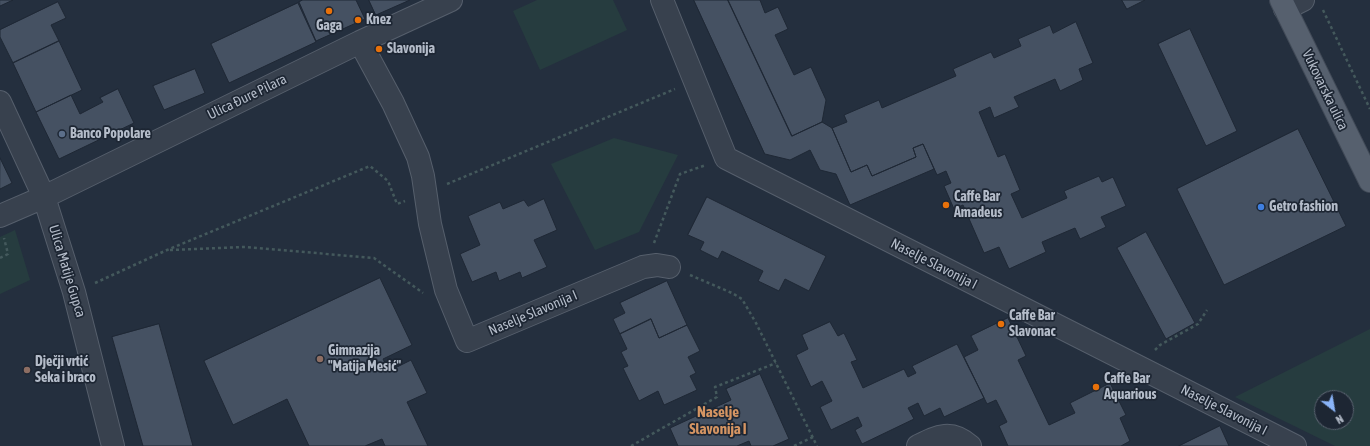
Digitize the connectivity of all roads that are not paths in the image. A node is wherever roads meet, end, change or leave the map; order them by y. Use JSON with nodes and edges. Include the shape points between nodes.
{"nodes":[{"id":1,"x":451,"y":0,"type":"edge"},
{"id":2,"x":662,"y":0,"type":"edge"},
{"id":3,"x":1297,"y":3,"type":"edge"},
{"id":4,"x":360,"y":42,"type":"junction"},
{"id":5,"x":0,"y":102,"type":"edge"},
{"id":6,"x":1370,"y":181,"type":"edge"},
{"id":7,"x":44,"y":197,"type":"junction"},
{"id":8,"x":1,"y":224,"type":"edge"},
{"id":9,"x":669,"y":267,"type":"road end"},
{"id":10,"x":113,"y":446,"type":"edge"},
{"id":11,"x":918,"y":446,"type":"edge"},
{"id":12,"x":970,"y":446,"type":"edge"},
{"id":13,"x":1295,"y":446,"type":"edge"}],
"edges":[{"from":1,"to":4,"type":"street","name":"Ulica Đure Pilara"},
{"from":2,"to":13,"type":"street","name":"Naselje Slavonija I","via":[[726,158]]},
{"from":3,"to":6,"type":"main road","name":"Vukovarska ulica"},
{"from":4,"to":7,"type":"street","name":"Ulica Đure Pilara"},
{"from":4,"to":9,"type":"street","name":"Naselje Slavonija I","via":[[415,150],[427,193],[430,224],[446,290],[467,341],[643,267]]},
{"from":5,"to":7,"type":"street","name":"Ulica Matije Gupca"},
{"from":7,"to":8,"type":"street","name":"Ulica Đure Pilara"},
{"from":7,"to":10,"type":"street","name":"Ulica Matije Gupca","via":[[74,292]]},
{"from":11,"to":12,"type":"street","via":[[936,437],[949,435],[960,438]]}]}
